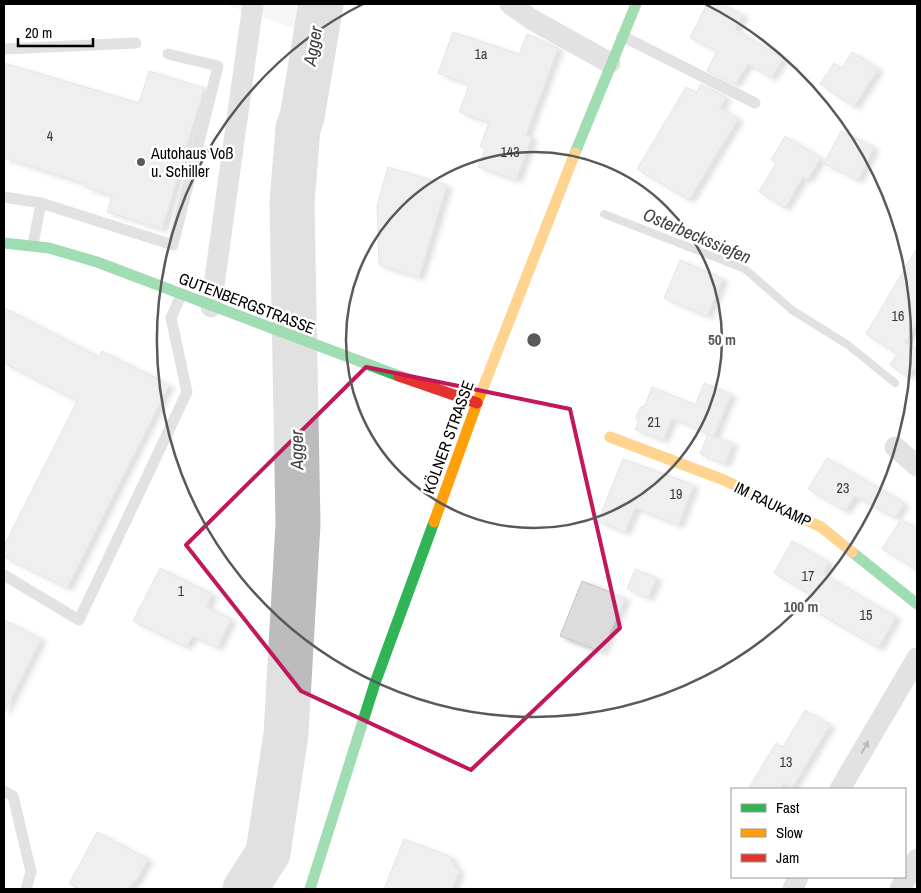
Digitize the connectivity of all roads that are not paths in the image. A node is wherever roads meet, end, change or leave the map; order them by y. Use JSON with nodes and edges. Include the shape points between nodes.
{"nodes":[{"id":1,"x":253,"y":4,"type":"edge"},
{"id":2,"x":510,"y":4,"type":"edge"},
{"id":3,"x":636,"y":4,"type":"edge"},
{"id":4,"x":622,"y":36,"type":"junction"},
{"id":5,"x":136,"y":43,"type":"dead end"},
{"id":6,"x":4,"y":49,"type":"edge"},
{"id":7,"x":168,"y":54,"type":"dead end"},
{"id":8,"x":610,"y":63,"type":"junction"},
{"id":9,"x":755,"y":103,"type":"dead end"},
{"id":10,"x":4,"y":197,"type":"edge"},
{"id":11,"x":41,"y":202,"type":"junction"},
{"id":12,"x":4,"y":243,"type":"edge"},
{"id":13,"x":32,"y":244,"type":"junction"},
{"id":14,"x":181,"y":295,"type":"junction"},
{"id":15,"x":211,"y":307,"type":"junction"},
{"id":16,"x":477,"y":403,"type":"junction"},
{"id":17,"x":610,"y":437,"type":"dead end"},
{"id":18,"x":895,"y":448,"type":"dead end"},
{"id":19,"x":917,"y":466,"type":"edge"},
{"id":20,"x":4,"y":575,"type":"edge"},
{"id":21,"x":917,"y":604,"type":"edge"},
{"id":22,"x":917,"y":658,"type":"edge"},
{"id":23,"x":841,"y":788,"type":"edge"},
{"id":24,"x":4,"y":791,"type":"edge"},
{"id":25,"x":917,"y":859,"type":"edge"},
{"id":26,"x":26,"y":889,"type":"edge"},
{"id":27,"x":310,"y":889,"type":"edge"},
{"id":28,"x":900,"y":889,"type":"edge"}],
"edges":[{"from":1,"to":15,"type":"street"},
{"from":2,"to":8,"type":"street","via":[[531,20]]},
{"from":3,"to":4,"type":"main road","name":"KÖLNER STRASSE"},
{"from":4,"to":8,"type":"main road","name":"KÖLNER STRASSE"},
{"from":4,"to":9,"type":"lane"},
{"from":5,"to":6,"type":"lane"},
{"from":7,"to":11,"type":"lane","via":[[218,66],[173,245]]},
{"from":8,"to":16,"type":"main road","name":"KÖLNER STRASSE"},
{"from":10,"to":11,"type":"lane"},
{"from":11,"to":13,"type":"lane"},
{"from":12,"to":13,"type":"main road","name":"GUTENBERGSTRASSE"},
{"from":13,"to":14,"type":"main road","name":"GUTENBERGSTRASSE","via":[[99,263]]},
{"from":14,"to":15,"type":"main road","name":"GUTENBERGSTRASSE"},
{"from":14,"to":20,"type":"lane","via":[[171,318],[187,392],[79,620]]},
{"from":15,"to":16,"type":"main road","name":"GUTENBERGSTRASSE","via":[[358,363]]},
{"from":16,"to":27,"type":"main road","name":"KÖLNER STRASSE","via":[[375,683]]},
{"from":17,"to":21,"type":"main road","name":"IM RAUKAMP","via":[[724,480],[821,527]]},
{"from":18,"to":19,"type":"street"},
{"from":23,"to":22,"type":"street","one_way":true},
{"from":24,"to":26,"type":"lane","via":[[13,796],[31,872]]},
{"from":25,"to":28,"type":"street"}]}
